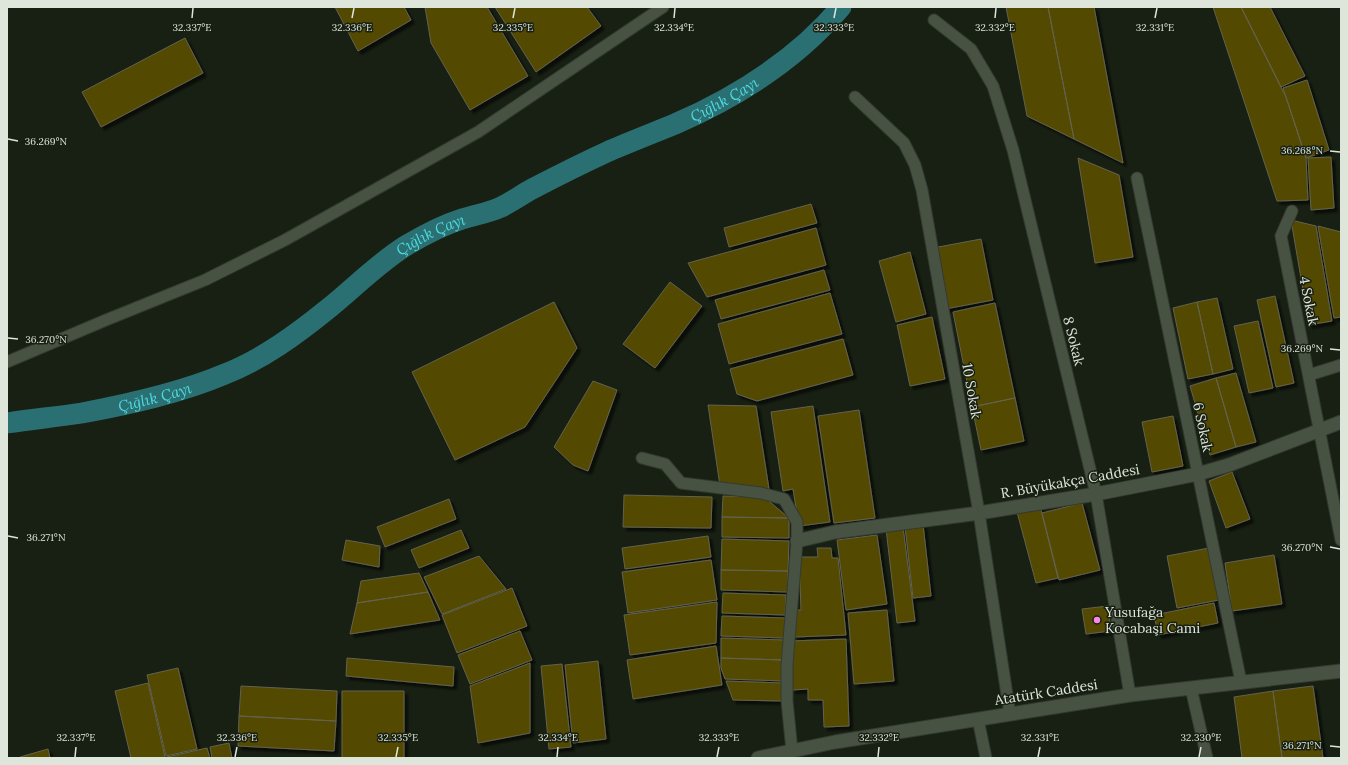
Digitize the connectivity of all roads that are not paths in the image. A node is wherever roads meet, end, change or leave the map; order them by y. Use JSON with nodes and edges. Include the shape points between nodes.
{"nodes":[{"id":1,"x":663,"y":7,"type":"edge"},
{"id":2,"x":934,"y":20,"type":"dead end"},
{"id":3,"x":855,"y":97,"type":"dead end"},
{"id":4,"x":1137,"y":178,"type":"dead end"},
{"id":5,"x":1292,"y":211,"type":"dead end"},
{"id":6,"x":7,"y":362,"type":"edge"},
{"id":7,"x":1341,"y":365,"type":"edge"},
{"id":8,"x":1309,"y":376,"type":"junction"},
{"id":9,"x":1341,"y":422,"type":"edge"},
{"id":10,"x":1320,"y":430,"type":"junction"},
{"id":11,"x":642,"y":458,"type":"dead end"},
{"id":12,"x":1198,"y":474,"type":"junction"},
{"id":13,"x":1096,"y":494,"type":"junction"},
{"id":14,"x":979,"y":513,"type":"junction"},
{"id":15,"x":1341,"y":540,"type":"edge"},
{"id":16,"x":797,"y":541,"type":"junction"},
{"id":17,"x":1341,"y":670,"type":"edge"},
{"id":18,"x":1240,"y":682,"type":"junction"},
{"id":19,"x":1191,"y":688,"type":"junction"},
{"id":20,"x":1130,"y":695,"type":"junction"},
{"id":21,"x":1010,"y":714,"type":"junction"},
{"id":22,"x":978,"y":720,"type":"junction"},
{"id":23,"x":792,"y":751,"type":"junction"},
{"id":24,"x":758,"y":758,"type":"edge"},
{"id":25,"x":986,"y":758,"type":"edge"},
{"id":26,"x":1207,"y":758,"type":"edge"}],
"edges":[{"from":1,"to":6,"type":"street","via":[[478,132],[285,240],[204,280]]},
{"from":2,"to":13,"type":"street","name":"8 Sokak","via":[[971,50],[993,86],[1001,107]]},
{"from":3,"to":14,"type":"street","name":"10 Sokak","via":[[904,143],[915,165],[922,190]]},
{"from":4,"to":12,"type":"street","name":"6 Sokak"},
{"from":5,"to":8,"type":"street","name":"4 Sokak","via":[[1281,236]]},
{"from":7,"to":8,"type":"street"},
{"from":8,"to":10,"type":"street","name":"4 Sokak"},
{"from":9,"to":10,"type":"street","name":"R. Büyükakça Caddesi"},
{"from":10,"to":12,"type":"street","name":"R. Büyükakça Caddesi","via":[[1229,465]]},
{"from":10,"to":15,"type":"street","name":"4 Sokak"},
{"from":11,"to":16,"type":"street","via":[[665,464],[681,482],[761,493],[784,499],[797,522]]},
{"from":12,"to":13,"type":"street","name":"R. Büyükakça Caddesi"},
{"from":12,"to":18,"type":"street","name":"6 Sokak"},
{"from":13,"to":14,"type":"street","name":"R. Büyükakça Caddesi"},
{"from":13,"to":20,"type":"street","name":"8 Sokak"},
{"from":14,"to":16,"type":"street","name":"R. Büyükakça Caddesi","via":[[835,532]]},
{"from":14,"to":21,"type":"street","name":"10 Sokak"},
{"from":16,"to":23,"type":"street","via":[[787,665],[787,701]]},
{"from":17,"to":18,"type":"street","name":"Atatürk Caddesi"},
{"from":18,"to":19,"type":"street","name":"Atatürk Caddesi"},
{"from":19,"to":20,"type":"street","name":"Atatürk Caddesi"},
{"from":19,"to":26,"type":"street"},
{"from":20,"to":21,"type":"street","name":"Atatürk Caddesi"},
{"from":21,"to":22,"type":"street","name":"Atatürk Caddesi"},
{"from":22,"to":23,"type":"street","name":"Atatürk Caddesi"},
{"from":22,"to":25,"type":"street"},
{"from":23,"to":24,"type":"street","name":"Atatürk Caddesi"}]}
